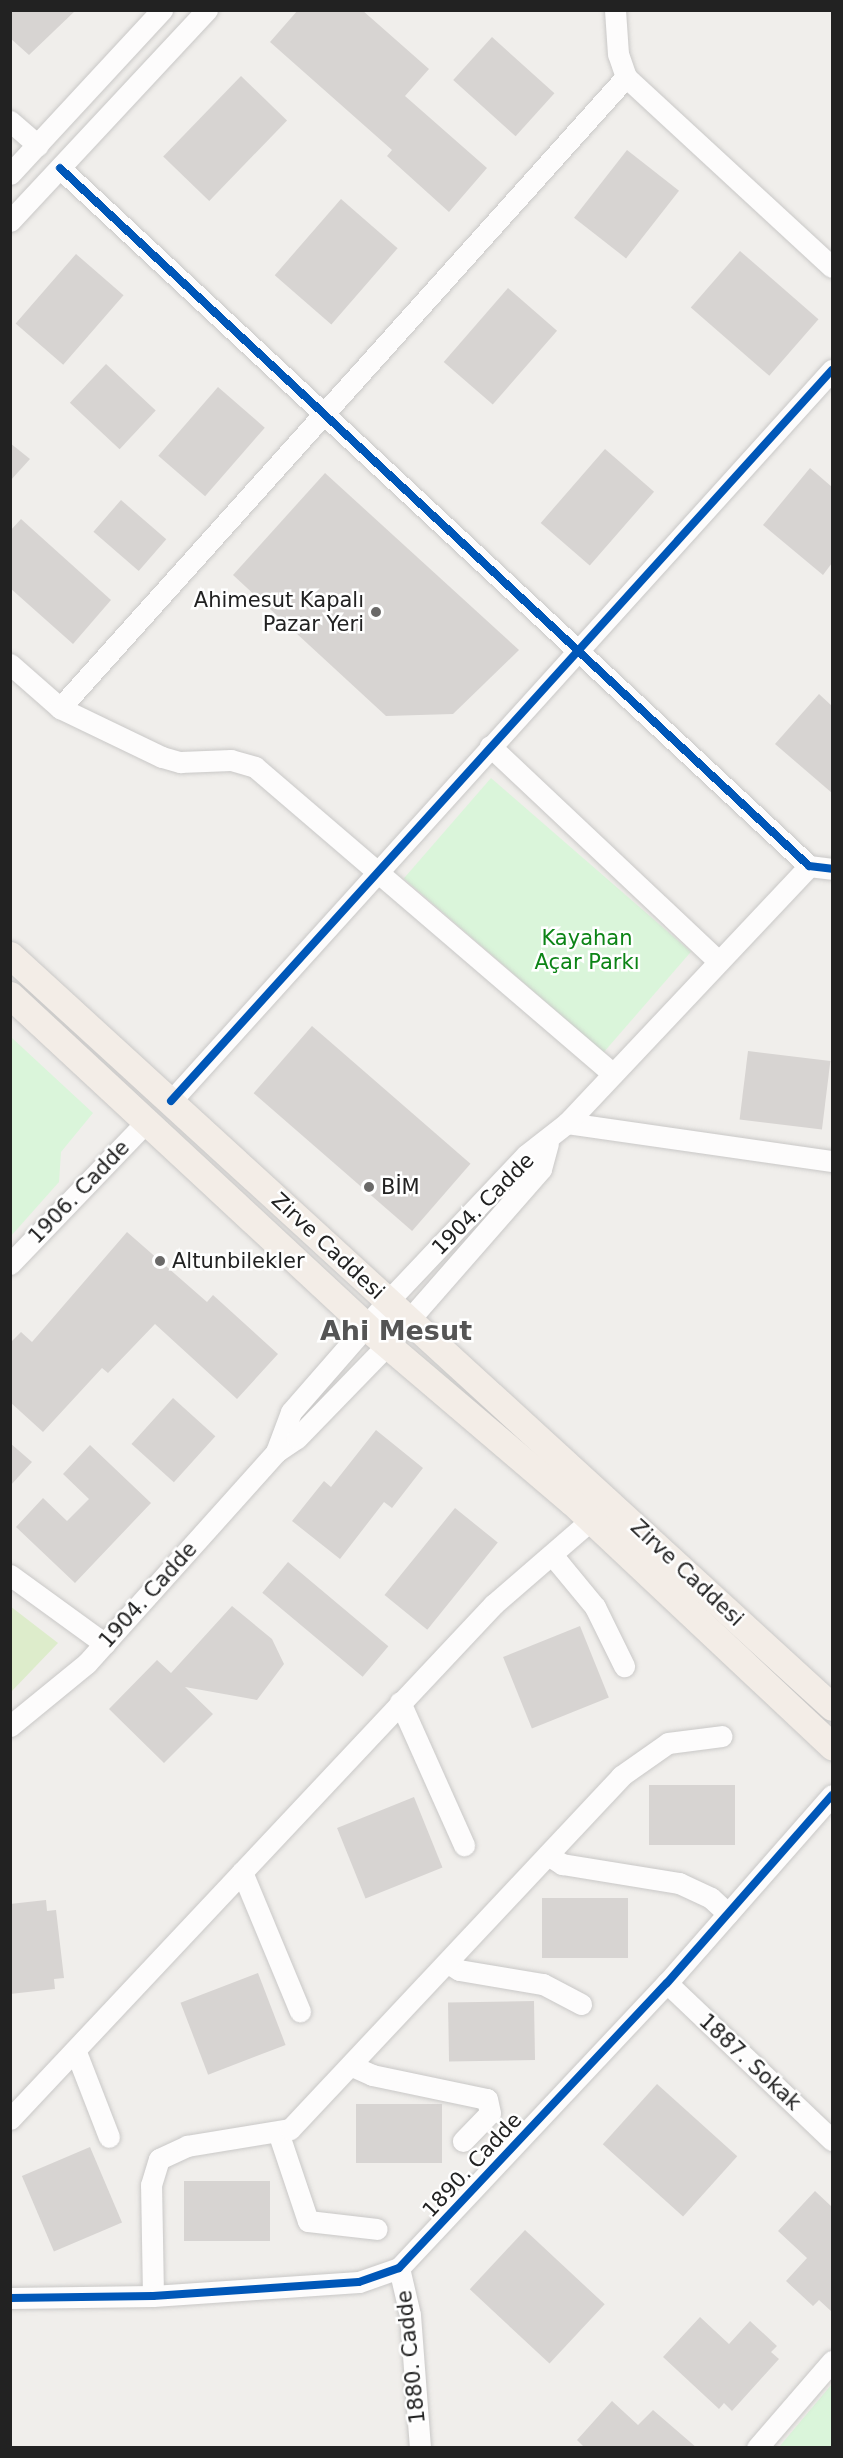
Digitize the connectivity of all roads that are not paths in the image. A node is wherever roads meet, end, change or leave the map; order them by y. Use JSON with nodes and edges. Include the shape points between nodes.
{"nodes":[{"id":1,"x":162,"y":10,"type":"edge"},
{"id":2,"x":207,"y":10,"type":"edge"},
{"id":3,"x":615,"y":10,"type":"edge"},
{"id":4,"x":626,"y":77,"type":"junction"},
{"id":5,"x":10,"y":121,"type":"edge"},
{"id":6,"x":38,"y":146,"type":"junction"},
{"id":7,"x":60,"y":168,"type":"junction"},
{"id":8,"x":10,"y":174,"type":"edge"},
{"id":9,"x":10,"y":221,"type":"edge"},
{"id":10,"x":832,"y":267,"type":"edge"},
{"id":11,"x":832,"y":370,"type":"edge"},
{"id":12,"x":326,"y":411,"type":"junction"},
{"id":13,"x":579,"y":648,"type":"junction"},
{"id":14,"x":10,"y":664,"type":"edge"},
{"id":15,"x":60,"y":708,"type":"junction"},
{"id":16,"x":490,"y":746,"type":"junction"},
{"id":17,"x":809,"y":866,"type":"junction"},
{"id":18,"x":377,"y":870,"type":"junction"},
{"id":19,"x":832,"y":870,"type":"edge"},
{"id":20,"x":10,"y":955,"type":"edge"},
{"id":21,"x":718,"y":961,"type":"junction"},
{"id":22,"x":10,"y":995,"type":"edge"},
{"id":23,"x":611,"y":1072,"type":"junction"},
{"id":24,"x":171,"y":1101,"type":"junction"},
{"id":25,"x":147,"y":1121,"type":"junction"},
{"id":26,"x":567,"y":1124,"type":"junction"},
{"id":27,"x":548,"y":1143,"type":"junction"},
{"id":28,"x":832,"y":1161,"type":"edge"},
{"id":29,"x":10,"y":1264,"type":"edge"},
{"id":30,"x":388,"y":1301,"type":"junction"},
{"id":31,"x":409,"y":1320,"type":"junction"},
{"id":32,"x":366,"y":1327,"type":"junction"},
{"id":33,"x":387,"y":1345,"type":"junction"},
{"id":34,"x":276,"y":1452,"type":"junction"},
{"id":35,"x":591,"y":1520,"type":"junction"},
{"id":36,"x":553,"y":1556,"type":"junction"},
{"id":37,"x":10,"y":1575,"type":"edge"},
{"id":38,"x":105,"y":1644,"type":"junction"},
{"id":39,"x":624,"y":1666,"type":"dead end"},
{"id":40,"x":400,"y":1702,"type":"junction"},
{"id":41,"x":832,"y":1707,"type":"edge"},
{"id":42,"x":10,"y":1726,"type":"edge"},
{"id":43,"x":722,"y":1736,"type":"dead end"},
{"id":44,"x":832,"y":1746,"type":"edge"},
{"id":45,"x":832,"y":1795,"type":"edge"},
{"id":46,"x":464,"y":1845,"type":"dead end"},
{"id":47,"x":548,"y":1855,"type":"junction"},
{"id":48,"x":242,"y":1872,"type":"junction"},
{"id":49,"x":728,"y":1914,"type":"junction"},
{"id":50,"x":448,"y":1963,"type":"junction"},
{"id":51,"x":667,"y":1983,"type":"junction"},
{"id":52,"x":581,"y":2004,"type":"dead end"},
{"id":53,"x":300,"y":2011,"type":"dead end"},
{"id":54,"x":76,"y":2052,"type":"junction"},
{"id":55,"x":352,"y":2066,"type":"junction"},
{"id":56,"x":10,"y":2119,"type":"edge"},
{"id":57,"x":278,"y":2132,"type":"junction"},
{"id":58,"x":109,"y":2137,"type":"dead end"},
{"id":59,"x":463,"y":2140,"type":"dead end"},
{"id":60,"x":832,"y":2140,"type":"edge"},
{"id":61,"x":377,"y":2229,"type":"dead end"},
{"id":62,"x":399,"y":2268,"type":"junction"},
{"id":63,"x":153,"y":2296,"type":"junction"},
{"id":64,"x":10,"y":2298,"type":"edge"},
{"id":65,"x":832,"y":2361,"type":"edge"},
{"id":66,"x":420,"y":2448,"type":"edge"},
{"id":67,"x":757,"y":2448,"type":"edge"}],
"edges":[{"from":1,"to":6,"type":"street"},
{"from":2,"to":7,"type":"street"},
{"from":3,"to":4,"type":"street","via":[[618,54]]},
{"from":4,"to":10,"type":"street"},
{"from":4,"to":12,"type":"street"},
{"from":5,"to":6,"type":"street"},
{"from":6,"to":8,"type":"street"},
{"from":7,"to":9,"type":"street"},
{"from":7,"to":12,"type":"street"},
{"from":11,"to":13,"type":"street"},
{"from":12,"to":13,"type":"street"},
{"from":12,"to":15,"type":"street"},
{"from":13,"to":16,"type":"street"},
{"from":13,"to":17,"type":"street"},
{"from":14,"to":15,"type":"street"},
{"from":15,"to":18,"type":"street","via":[[162,757],[180,762],[231,760],[255,767]]},
{"from":16,"to":18,"type":"street"},
{"from":16,"to":21,"type":"street"},
{"from":17,"to":19,"type":"street"},
{"from":17,"to":21,"type":"street"},
{"from":18,"to":23,"type":"street"},
{"from":18,"to":24,"type":"street"},
{"from":20,"to":24,"type":"main road","name":"Zirve Caddesi"},
{"from":21,"to":23,"type":"street"},
{"from":22,"to":25,"type":"main road","name":"Zirve Caddesi"},
{"from":23,"to":26,"type":"street"},
{"from":24,"to":30,"type":"main road","name":"Zirve Caddesi"},
{"from":25,"to":29,"type":"street","name":"1906. Cadde"},
{"from":25,"to":32,"type":"main road","name":"Zirve Caddesi"},
{"from":26,"to":27,"type":"street"},
{"from":26,"to":28,"type":"street"},
{"from":27,"to":30,"type":"street","name":"1904. Cadde","via":[[526,1155]]},
{"from":27,"to":31,"type":"street","name":"1904. Cadde","via":[[541,1169]]},
{"from":30,"to":31,"type":"main road","name":"Zirve Caddesi"},
{"from":30,"to":32,"type":"street","name":"1904. Cadde"},
{"from":31,"to":33,"type":"street","name":"1904. Cadde"},
{"from":31,"to":41,"type":"main road","name":"Zirve Caddesi"},
{"from":32,"to":33,"type":"main road","name":"Zirve Caddesi"},
{"from":32,"to":34,"type":"street","name":"1904. Cadde","via":[[291,1412]]},
{"from":33,"to":34,"type":"street","name":"1904. Cadde","via":[[297,1438]]},
{"from":33,"to":35,"type":"main road","name":"Zirve Caddesi"},
{"from":34,"to":38,"type":"street","name":"1904. Cadde"},
{"from":35,"to":36,"type":"street"},
{"from":35,"to":44,"type":"main road","name":"Zirve Caddesi"},
{"from":36,"to":39,"type":"street","via":[[595,1606]]},
{"from":36,"to":40,"type":"street","via":[[494,1604]]},
{"from":37,"to":38,"type":"street"},
{"from":38,"to":42,"type":"street","name":"1904. Cadde"},
{"from":40,"to":46,"type":"street"},
{"from":40,"to":48,"type":"street"},
{"from":43,"to":47,"type":"street","via":[[682,1738],[640,1760]]},
{"from":45,"to":49,"type":"street","name":"1890. Cadde"},
{"from":47,"to":49,"type":"street","via":[[562,1864],[679,1883],[711,1898]]},
{"from":47,"to":50,"type":"street"},
{"from":48,"to":53,"type":"street"},
{"from":48,"to":54,"type":"street"},
{"from":49,"to":51,"type":"street","name":"1890. Cadde"},
{"from":50,"to":52,"type":"street","via":[[459,1970],[543,1984]]},
{"from":50,"to":55,"type":"street"},
{"from":51,"to":60,"type":"street","name":"1887. Sokak"},
{"from":51,"to":62,"type":"street","name":"1890. Cadde"},
{"from":54,"to":56,"type":"street"},
{"from":54,"to":58,"type":"street"},
{"from":55,"to":57,"type":"street","via":[[304,2118]]},
{"from":55,"to":59,"type":"street","via":[[372,2075],[487,2098],[490,2113]]},
{"from":57,"to":61,"type":"street","via":[[309,2222]]},
{"from":57,"to":63,"type":"street","via":[[187,2146],[159,2159],[150,2185]]},
{"from":62,"to":63,"type":"street","name":"1890. Cadde","via":[[359,2282]]},
{"from":62,"to":66,"type":"street","name":"1880. Cadde","via":[[410,2315]]},
{"from":63,"to":64,"type":"street","name":"1890. Cadde"},
{"from":65,"to":67,"type":"street"}]}
